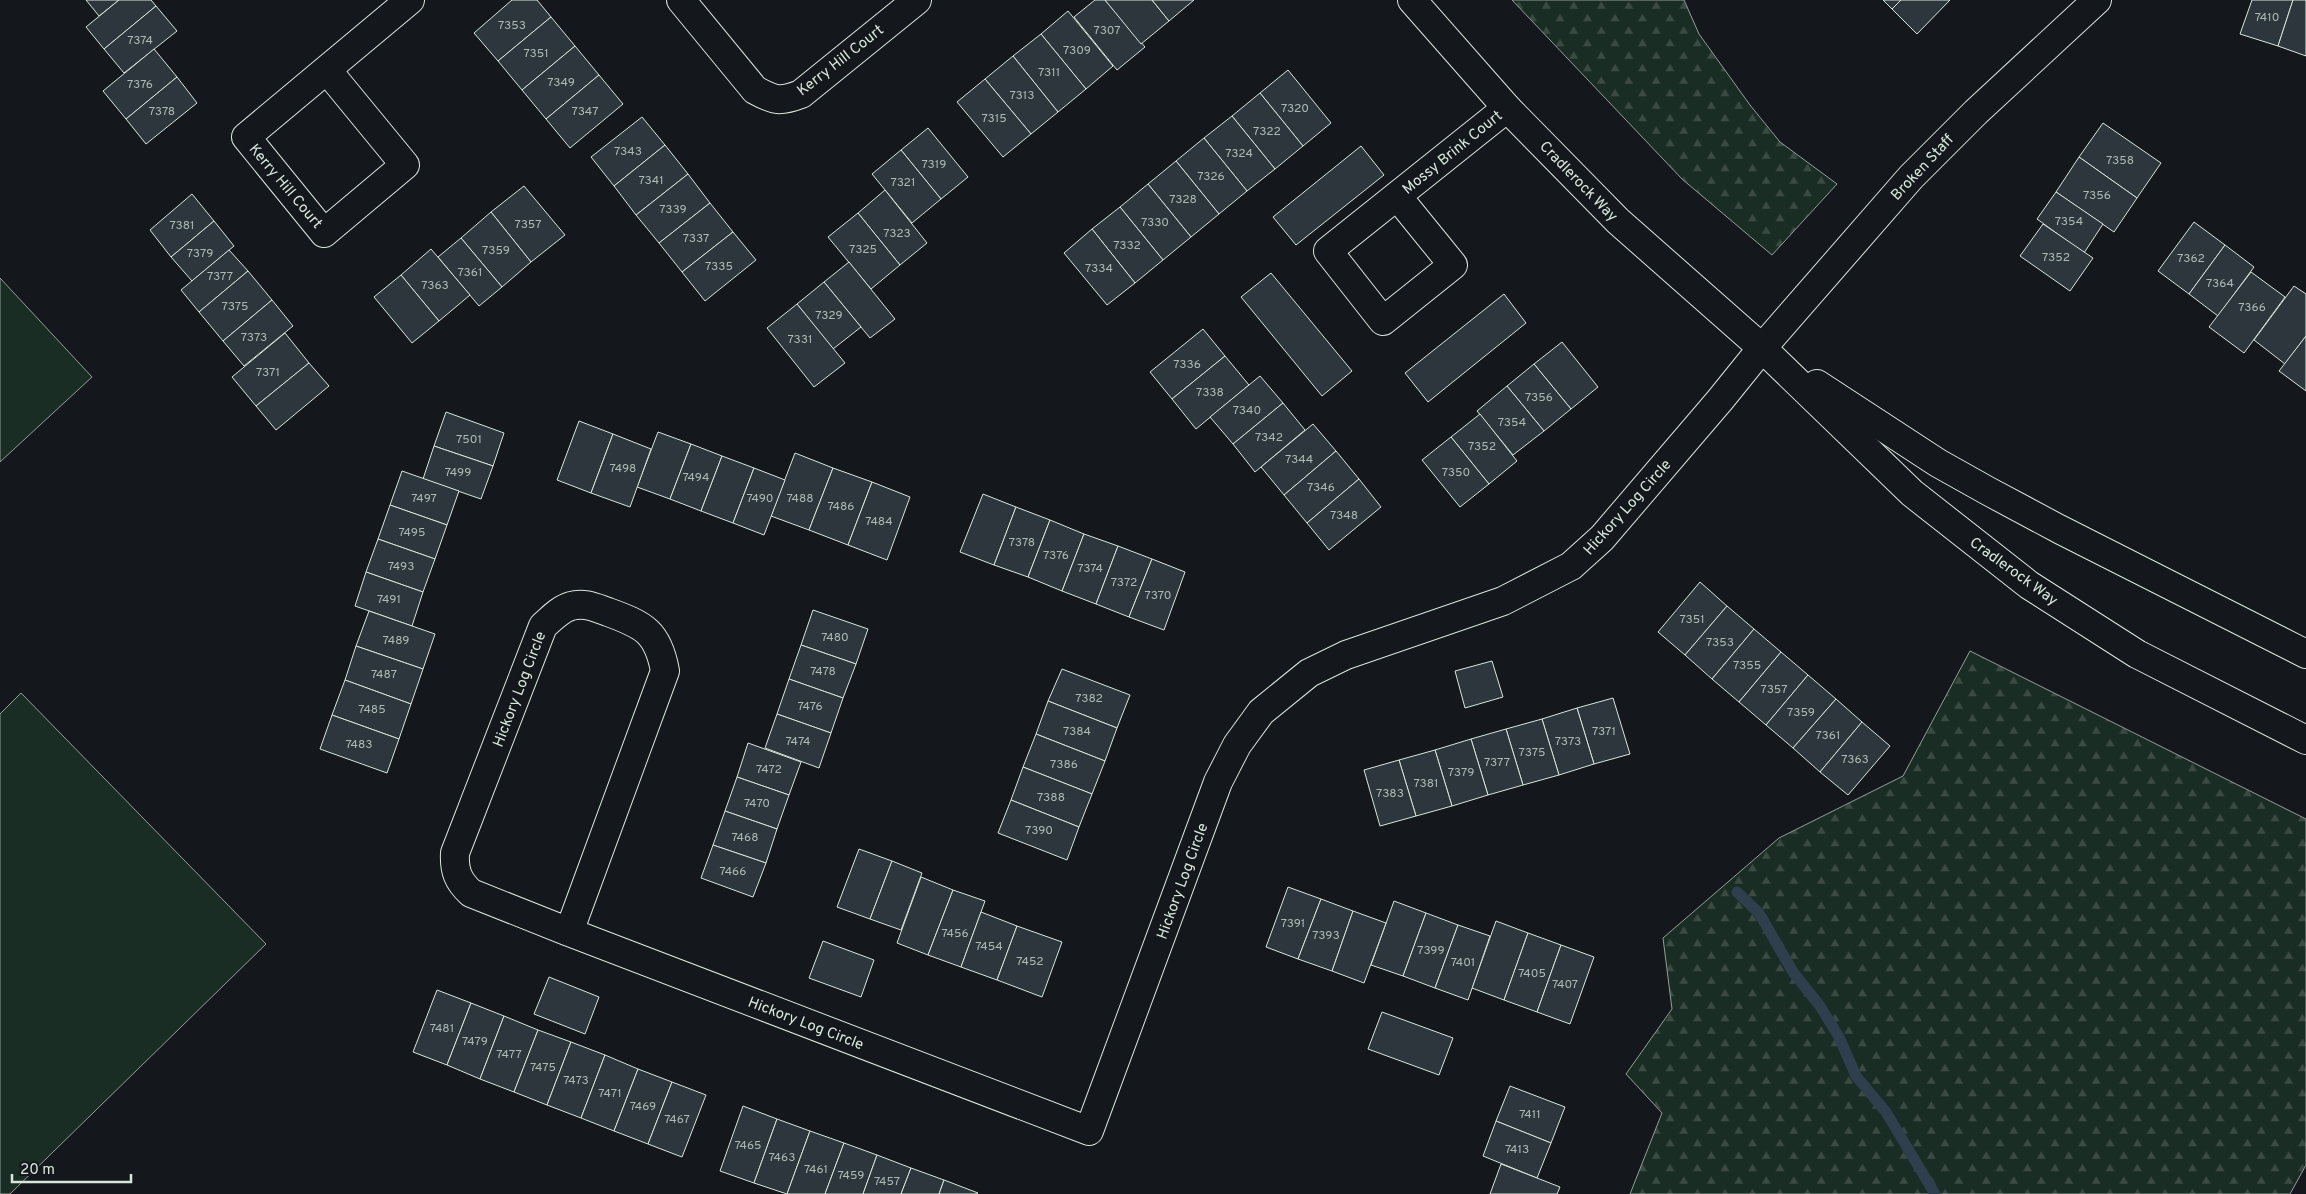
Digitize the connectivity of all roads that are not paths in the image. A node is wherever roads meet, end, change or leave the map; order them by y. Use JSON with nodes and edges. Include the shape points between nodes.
{"nodes":[{"id":1,"x":410,"y":0,"type":"edge"},
{"id":2,"x":681,"y":0,"type":"edge"},
{"id":3,"x":917,"y":0,"type":"edge"},
{"id":4,"x":1412,"y":0,"type":"edge"},
{"id":5,"x":2097,"y":0,"type":"edge"},
{"id":6,"x":327,"y":70,"type":"junction"},
{"id":7,"x":1507,"y":108,"type":"junction"},
{"id":8,"x":1397,"y":196,"type":"junction"},
{"id":9,"x":1762,"y":348,"type":"junction"},
{"id":10,"x":2306,"y":654,"type":"edge"},
{"id":11,"x":2306,"y":740,"type":"edge"},
{"id":12,"x":569,"y":932,"type":"junction"}],
"edges":[{"from":1,"to":6,"type":"street","name":"Kerry Hill Court"},
{"from":2,"to":3,"type":"street","name":"Kerry Hill Court","via":[[756,90],[766,97],[784,101],[801,94]]},
{"from":4,"to":7,"type":"street","name":"Cradlerock Way"},
{"from":5,"to":9,"type":"street","name":"Broken Staff","via":[[1996,92],[1911,177]]},
{"from":6,"to":6,"type":"street","name":"Kerry Hill Court","via":[[246,137],[324,233],[406,165]]},
{"from":7,"to":8,"type":"street","name":"Mossy Brink Court"},
{"from":7,"to":9,"type":"street","name":"Cradlerock Way","via":[[1618,221]]},
{"from":8,"to":8,"type":"street","name":"Mossy Brink Court","via":[[1328,251],[1383,320],[1452,265]]},
{"from":9,"to":10,"type":"street","name":"Cradlerock Way","via":[[1938,463],[2059,529]]},
{"from":9,"to":11,"type":"street","name":"Cradlerock Way","via":[[1912,492],[2029,585],[2137,654]]},
{"from":9,"to":12,"type":"street","name":"Hickory Log Circle","via":[[1602,538],[1571,566],[1503,601],[1346,655],[1309,674],[1261,712],[1237,745],[1218,782],[1089,1131]]},
{"from":12,"to":12,"type":"street","name":"Hickory Log Circle","via":[[665,671],[662,652],[638,623],[587,604],[571,606],[543,626],[455,853],[454,869],[461,884],[471,893]]}]}
